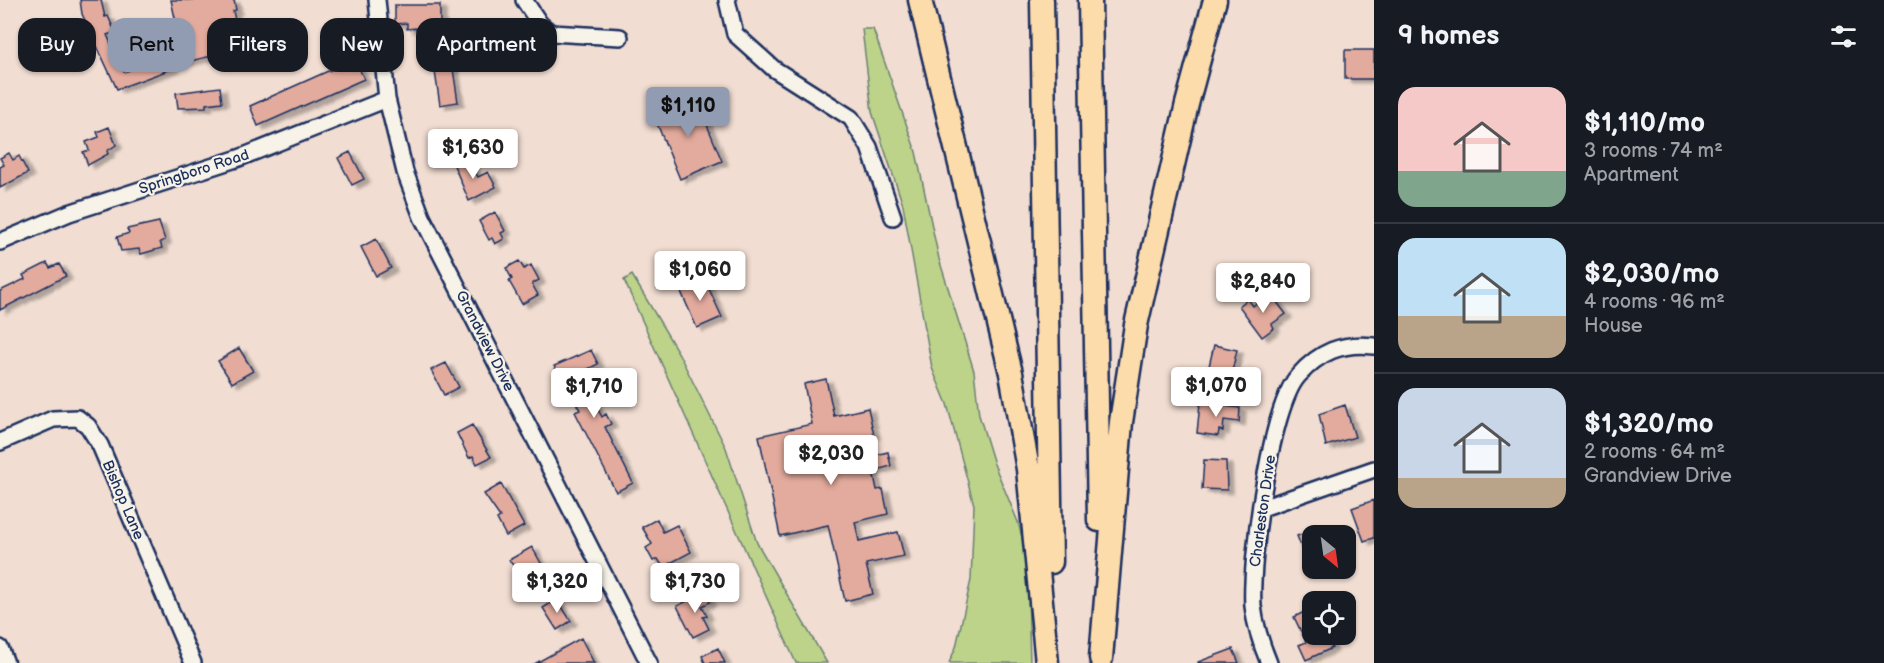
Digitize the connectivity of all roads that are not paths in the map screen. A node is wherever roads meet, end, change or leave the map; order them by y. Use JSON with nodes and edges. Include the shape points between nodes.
{"nodes":[{"id":1,"x":377,"y":0,"type":"edge"},
{"id":2,"x":524,"y":0,"type":"edge"},
{"id":3,"x":728,"y":0,"type":"edge"},
{"id":4,"x":918,"y":4,"type":"edge"},
{"id":5,"x":1217,"y":5,"type":"edge"},
{"id":6,"x":1042,"y":6,"type":"edge"},
{"id":7,"x":1090,"y":8,"type":"edge"},
{"id":8,"x":620,"y":37,"type":"dead end"},
{"id":9,"x":387,"y":99,"type":"junction"},
{"id":10,"x":893,"y":217,"type":"dead end"},
{"id":11,"x":0,"y":242,"type":"edge"},
{"id":12,"x":1374,"y":345,"type":"edge"},
{"id":13,"x":0,"y":442,"type":"edge"},
{"id":14,"x":1374,"y":469,"type":"edge"},
{"id":15,"x":1262,"y":508,"type":"junction"},
{"id":16,"x":0,"y":648,"type":"edge"},
{"id":17,"x":1101,"y":661,"type":"edge"},
{"id":18,"x":6,"y":663,"type":"edge"},
{"id":19,"x":193,"y":663,"type":"edge"},
{"id":20,"x":649,"y":663,"type":"edge"},
{"id":21,"x":1050,"y":663,"type":"edge"},
{"id":22,"x":1269,"y":663,"type":"edge"}],
"edges":[{"from":1,"to":9,"type":"street","name":"Grandview Drive"},
{"from":2,"to":8,"type":"street","via":[[551,33]]},
{"from":3,"to":10,"type":"street","via":[[735,34],[774,69],[851,118],[869,147]]},
{"from":4,"to":21,"type":"highway","via":[[1011,373],[1028,469]]},
{"from":5,"to":17,"type":"highway","via":[[1187,104],[1136,325],[1120,422]]},
{"from":6,"to":21,"type":"highway"},
{"from":7,"to":17,"type":"highway"},
{"from":9,"to":11,"type":"street","name":"Springboro Road","via":[[239,158],[69,213]]},
{"from":9,"to":20,"type":"street","name":"Grandview Drive","via":[[405,172],[422,218]]},
{"from":12,"to":15,"type":"street","name":"Charleston Drive","via":[[1354,343],[1334,348],[1316,358],[1296,378],[1280,410]]},
{"from":13,"to":19,"type":"street","name":"Bishop Lane","via":[[53,419],[78,418],[88,426],[100,445]]},
{"from":14,"to":15,"type":"street"},
{"from":15,"to":22,"type":"street","name":"Charleston Drive","via":[[1253,607]]},
{"from":16,"to":18,"type":"street"}]}
